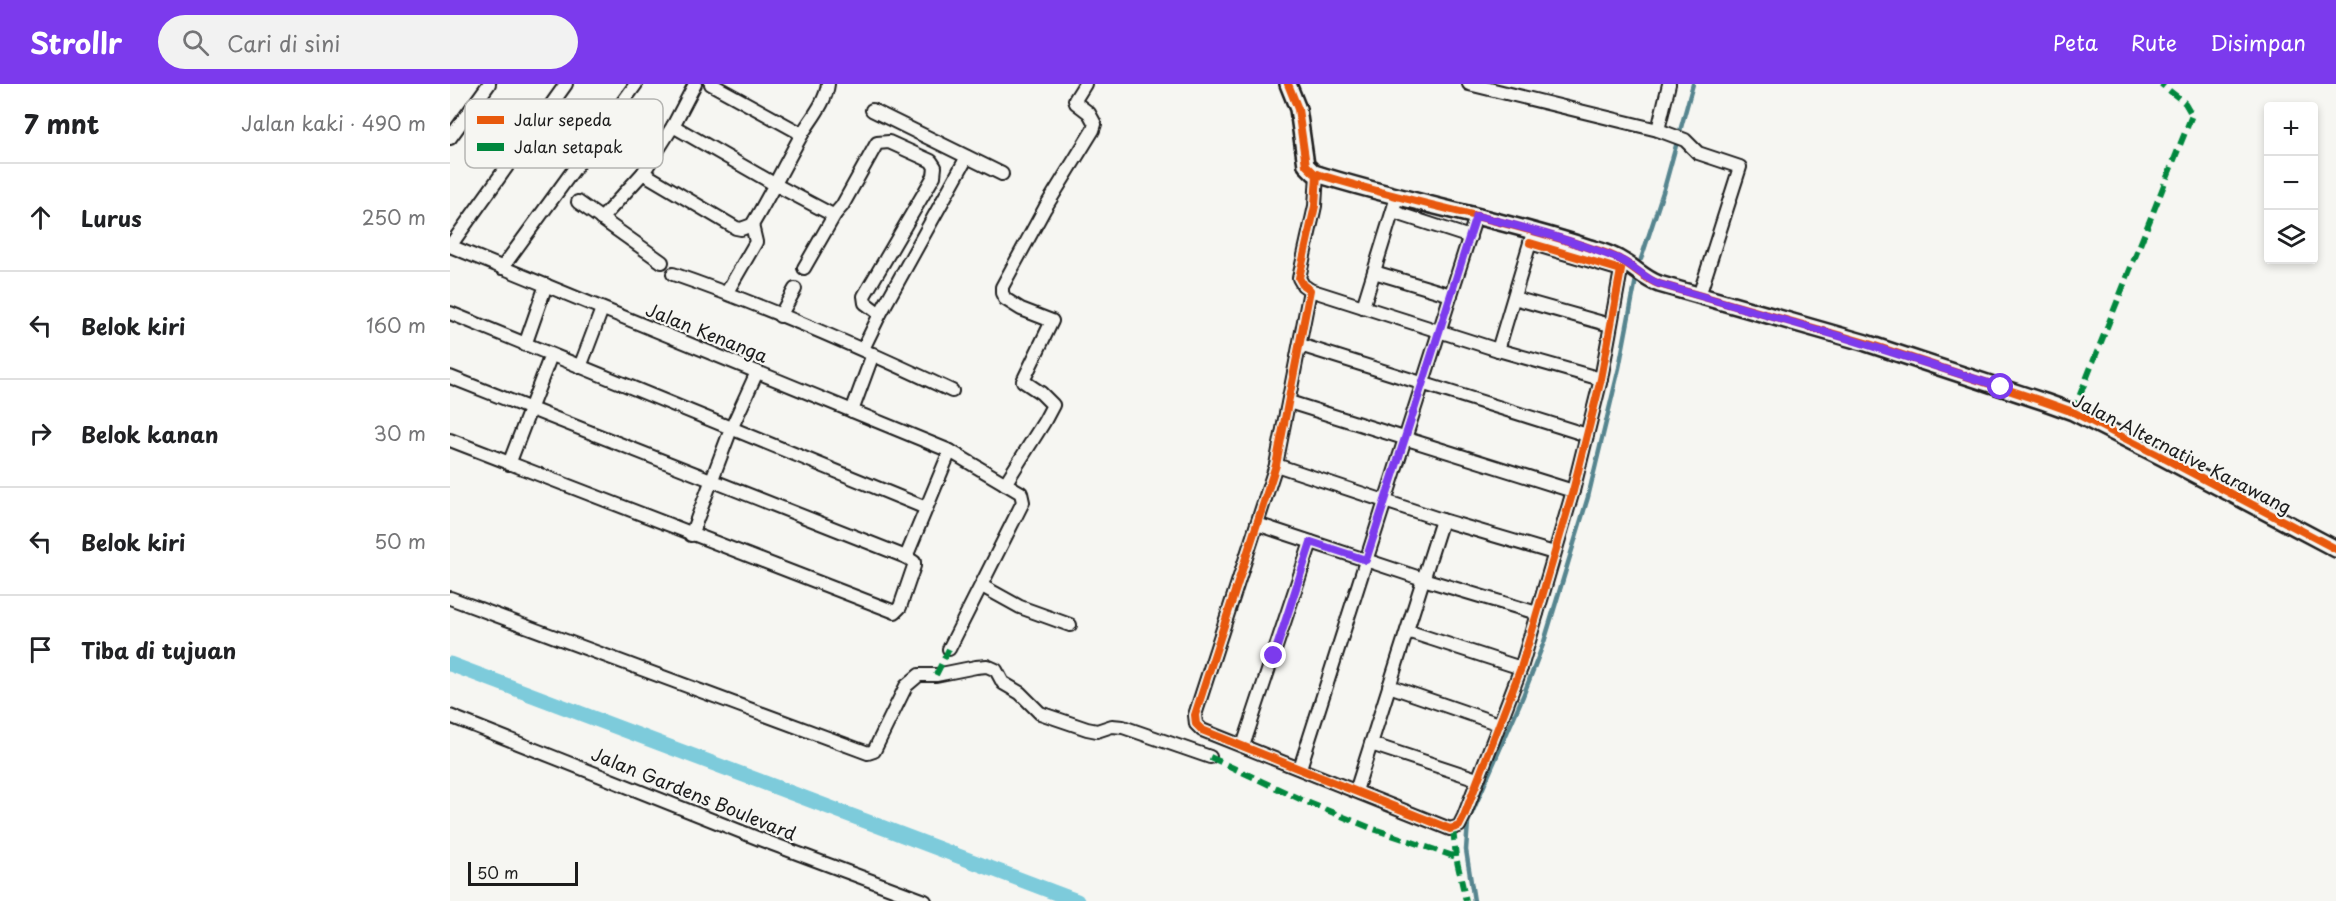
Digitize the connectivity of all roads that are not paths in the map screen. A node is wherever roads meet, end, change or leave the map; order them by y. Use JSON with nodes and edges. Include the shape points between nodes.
{"nodes":[{"id":1,"x":489,"y":84,"type":"edge"},
{"id":2,"x":566,"y":84,"type":"edge"},
{"id":3,"x":636,"y":84,"type":"edge"},
{"id":4,"x":695,"y":84,"type":"edge"},
{"id":5,"x":711,"y":84,"type":"edge"},
{"id":6,"x":828,"y":84,"type":"edge"},
{"id":7,"x":1085,"y":84,"type":"edge"},
{"id":8,"x":1288,"y":84,"type":"edge"},
{"id":9,"x":1468,"y":84,"type":"edge"},
{"id":10,"x":1669,"y":84,"type":"edge"},
{"id":11,"x":478,"y":99,"type":"edge"},
{"id":12,"x":555,"y":99,"type":"edge"},
{"id":13,"x":625,"y":99,"type":"edge"},
{"id":14,"x":872,"y":110,"type":"dead end"},
{"id":15,"x":465,"y":117,"type":"edge"},
{"id":16,"x":673,"y":126,"type":"junction"},
{"id":17,"x":1658,"y":130,"type":"junction"},
{"id":18,"x":802,"y":134,"type":"junction"},
{"id":19,"x":450,"y":138,"type":"edge"},
{"id":20,"x":663,"y":142,"type":"edge"},
{"id":21,"x":967,"y":157,"type":"junction"},
{"id":22,"x":506,"y":168,"type":"edge"},
{"id":23,"x":575,"y":168,"type":"edge"},
{"id":24,"x":646,"y":168,"type":"edge"},
{"id":25,"x":643,"y":173,"type":"junction"},
{"id":26,"x":1002,"y":174,"type":"dead end"},
{"id":27,"x":1317,"y":174,"type":"junction"},
{"id":28,"x":776,"y":185,"type":"junction"},
{"id":29,"x":1398,"y":197,"type":"junction"},
{"id":30,"x":578,"y":202,"type":"dead end"},
{"id":31,"x":1393,"y":213,"type":"junction"},
{"id":32,"x":834,"y":214,"type":"junction"},
{"id":33,"x":1476,"y":216,"type":"junction"},
{"id":34,"x":602,"y":219,"type":"junction"},
{"id":35,"x":752,"y":225,"type":"junction"},
{"id":36,"x":1532,"y":236,"type":"junction"},
{"id":37,"x":1470,"y":237,"type":"junction"},
{"id":38,"x":450,"y":246,"type":"edge"},
{"id":39,"x":662,"y":262,"type":"dead end"},
{"id":40,"x":502,"y":268,"type":"junction"},
{"id":41,"x":804,"y":268,"type":"dead end"},
{"id":42,"x":1374,"y":272,"type":"junction"},
{"id":43,"x":673,"y":274,"type":"dead end"},
{"id":44,"x":546,"y":285,"type":"junction"},
{"id":45,"x":795,"y":289,"type":"dead end"},
{"id":46,"x":1311,"y":290,"type":"junction"},
{"id":47,"x":727,"y":292,"type":"junction"},
{"id":48,"x":1451,"y":295,"type":"junction"},
{"id":49,"x":1699,"y":296,"type":"junction"},
{"id":50,"x":1514,"y":298,"type":"junction"},
{"id":51,"x":1363,"y":307,"type":"junction"},
{"id":52,"x":602,"y":309,"type":"junction"},
{"id":53,"x":450,"y":313,"type":"edge"},
{"id":54,"x":880,"y":314,"type":"junction"},
{"id":55,"x":780,"y":316,"type":"junction"},
{"id":56,"x":1610,"y":325,"type":"junction"},
{"id":57,"x":1440,"y":331,"type":"junction"},
{"id":58,"x":525,"y":345,"type":"junction"},
{"id":59,"x":1300,"y":345,"type":"junction"},
{"id":60,"x":1498,"y":350,"type":"junction"},
{"id":61,"x":868,"y":352,"type":"junction"},
{"id":62,"x":551,"y":355,"type":"junction"},
{"id":63,"x":580,"y":367,"type":"junction"},
{"id":64,"x":757,"y":372,"type":"junction"},
{"id":65,"x":450,"y":377,"type":"edge"},
{"id":66,"x":1601,"y":379,"type":"junction"},
{"id":67,"x":1422,"y":385,"type":"junction"},
{"id":68,"x":952,"y":391,"type":"dead end"},
{"id":69,"x":1289,"y":402,"type":"junction"},
{"id":70,"x":531,"y":409,"type":"junction"},
{"id":71,"x":852,"y":411,"type":"junction"},
{"id":72,"x":731,"y":429,"type":"junction"},
{"id":73,"x":1587,"y":435,"type":"junction"},
{"id":74,"x":450,"y":440,"type":"edge"},
{"id":75,"x":1405,"y":440,"type":"junction"},
{"id":76,"x":950,"y":451,"type":"junction"},
{"id":77,"x":509,"y":464,"type":"junction"},
{"id":78,"x":1276,"y":465,"type":"junction"},
{"id":79,"x":710,"y":482,"type":"junction"},
{"id":80,"x":1005,"y":484,"type":"junction"},
{"id":81,"x":1573,"y":490,"type":"junction"},
{"id":82,"x":1385,"y":501,"type":"junction"},
{"id":83,"x":926,"y":508,"type":"junction"},
{"id":84,"x":1442,"y":520,"type":"junction"},
{"id":85,"x":1257,"y":524,"type":"junction"},
{"id":86,"x":691,"y":535,"type":"junction"},
{"id":87,"x":1311,"y":542,"type":"junction"},
{"id":88,"x":2336,"y":549,"type":"edge"},
{"id":89,"x":1554,"y":553,"type":"junction"},
{"id":90,"x":906,"y":557,"type":"junction"},
{"id":91,"x":1366,"y":560,"type":"junction"},
{"id":92,"x":1423,"y":579,"type":"junction"},
{"id":93,"x":982,"y":586,"type":"junction"},
{"id":94,"x":450,"y":598,"type":"edge"},
{"id":95,"x":1537,"y":613,"type":"junction"},
{"id":96,"x":1070,"y":625,"type":"dead end"},
{"id":97,"x":1407,"y":631,"type":"junction"},
{"id":98,"x":949,"y":648,"type":"dead end"},
{"id":99,"x":1521,"y":668,"type":"junction"},
{"id":100,"x":1389,"y":686,"type":"junction"},
{"id":101,"x":450,"y":716,"type":"edge"},
{"id":102,"x":1499,"y":724,"type":"junction"},
{"id":103,"x":1371,"y":744,"type":"junction"},
{"id":104,"x":1244,"y":746,"type":"junction"},
{"id":105,"x":1210,"y":757,"type":"dead end"},
{"id":106,"x":1300,"y":768,"type":"junction"},
{"id":107,"x":1477,"y":779,"type":"junction"},
{"id":108,"x":1356,"y":791,"type":"junction"},
{"id":109,"x":925,"y":901,"type":"edge"}],
"edges":[{"from":1,"to":11,"type":"street"},
{"from":2,"to":12,"type":"street"},
{"from":3,"to":13,"type":"street"},
{"from":4,"to":16,"type":"street"},
{"from":5,"to":18,"type":"street"},
{"from":6,"to":18,"type":"street"},
{"from":7,"to":80,"type":"street","via":[[1075,100],[1093,119],[1094,130],[1050,199],[1002,287],[1002,293],[1012,304],[1052,321],[1023,381],[1053,405]]},
{"from":8,"to":27,"type":"street","via":[[1298,109],[1306,165]]},
{"from":9,"to":17,"type":"street"},
{"from":10,"to":17,"type":"street"},
{"from":14,"to":21,"type":"street"},
{"from":15,"to":19,"type":"street"},
{"from":16,"to":20,"type":"street"},
{"from":16,"to":28,"type":"street"},
{"from":17,"to":49,"type":"street","via":[[1680,138],[1698,153],[1740,167]]},
{"from":18,"to":28,"type":"street"},
{"from":21,"to":26,"type":"street"},
{"from":21,"to":54,"type":"street"},
{"from":22,"to":38,"type":"street"},
{"from":23,"to":40,"type":"street"},
{"from":24,"to":25,"type":"street"},
{"from":25,"to":34,"type":"street"},
{"from":25,"to":35,"type":"street","via":[[736,228]]},
{"from":27,"to":29,"type":"street","name":"Jalan Alternative Karawang"},
{"from":27,"to":46,"type":"street","via":[[1315,206],[1299,278]]},
{"from":28,"to":32,"type":"street"},
{"from":28,"to":35,"type":"street"},
{"from":29,"to":31,"type":"street"},
{"from":29,"to":33,"type":"street","name":"Jalan Alternative Karawang"},
{"from":30,"to":34,"type":"street"},
{"from":31,"to":37,"type":"street"},
{"from":31,"to":42,"type":"street"},
{"from":32,"to":41,"type":"street"},
{"from":32,"to":54,"type":"street","via":[[877,143],[889,142],[934,165],[934,176],[864,296],[865,303]]},
{"from":33,"to":36,"type":"street","name":"Jalan Alternative Karawang"},
{"from":33,"to":37,"type":"street"},
{"from":34,"to":39,"type":"street"},
{"from":35,"to":47,"type":"street","via":[[756,242]]},
{"from":36,"to":49,"type":"street","name":"Jalan Alternative Karawang","via":[[1593,249],[1623,261],[1652,281]]},
{"from":36,"to":50,"type":"street"},
{"from":36,"to":56,"type":"street","via":[[1621,270]]},
{"from":37,"to":48,"type":"street"},
{"from":38,"to":40,"type":"street","name":"Jalan Kenanga"},
{"from":40,"to":44,"type":"street","name":"Jalan Kenanga"},
{"from":42,"to":48,"type":"street"},
{"from":42,"to":51,"type":"street"},
{"from":43,"to":47,"type":"street"},
{"from":44,"to":52,"type":"street","name":"Jalan Kenanga"},
{"from":44,"to":58,"type":"street"},
{"from":45,"to":55,"type":"street"},
{"from":46,"to":51,"type":"street"},
{"from":46,"to":59,"type":"street"},
{"from":47,"to":55,"type":"street"},
{"from":48,"to":57,"type":"street"},
{"from":49,"to":88,"type":"street","name":"Jalan Alternative Karawang","via":[[1866,343],[2073,412]]},
{"from":50,"to":56,"type":"street"},
{"from":50,"to":60,"type":"street"},
{"from":51,"to":57,"type":"street"},
{"from":52,"to":63,"type":"street"},
{"from":52,"to":64,"type":"street","name":"Jalan Kenanga"},
{"from":53,"to":58,"type":"street"},
{"from":54,"to":61,"type":"street"},
{"from":55,"to":61,"type":"street"},
{"from":56,"to":66,"type":"street"},
{"from":57,"to":60,"type":"street"},
{"from":57,"to":67,"type":"street"},
{"from":58,"to":62,"type":"street"},
{"from":59,"to":67,"type":"street"},
{"from":59,"to":69,"type":"street"},
{"from":60,"to":66,"type":"street"},
{"from":61,"to":68,"type":"street"},
{"from":61,"to":71,"type":"street"},
{"from":62,"to":63,"type":"street"},
{"from":62,"to":70,"type":"street"},
{"from":63,"to":72,"type":"street"},
{"from":64,"to":71,"type":"street","name":"Jalan Kenanga"},
{"from":64,"to":72,"type":"street"},
{"from":65,"to":70,"type":"street"},
{"from":66,"to":73,"type":"street"},
{"from":67,"to":73,"type":"street"},
{"from":67,"to":75,"type":"street"},
{"from":69,"to":75,"type":"street"},
{"from":69,"to":78,"type":"street"},
{"from":70,"to":77,"type":"street"},
{"from":70,"to":79,"type":"street"},
{"from":71,"to":76,"type":"street","name":"Jalan Kenanga"},
{"from":72,"to":79,"type":"street"},
{"from":72,"to":83,"type":"street"},
{"from":73,"to":81,"type":"street"},
{"from":74,"to":77,"type":"street"},
{"from":75,"to":81,"type":"street"},
{"from":75,"to":82,"type":"street"},
{"from":76,"to":80,"type":"street","name":"Jalan Kenanga"},
{"from":76,"to":83,"type":"street"},
{"from":77,"to":86,"type":"street"},
{"from":78,"to":82,"type":"street"},
{"from":78,"to":85,"type":"street"},
{"from":79,"to":86,"type":"street"},
{"from":79,"to":90,"type":"street"},
{"from":80,"to":93,"type":"street","name":"Jalan Kenanga","via":[[1024,499]]},
{"from":81,"to":89,"type":"street"},
{"from":82,"to":84,"type":"street"},
{"from":82,"to":91,"type":"street"},
{"from":83,"to":90,"type":"street"},
{"from":84,"to":89,"type":"street"},
{"from":84,"to":92,"type":"street"},
{"from":85,"to":87,"type":"street"},
{"from":85,"to":104,"type":"street","via":[[1195,715],[1202,730]]},
{"from":86,"to":90,"type":"street","via":[[895,612],[915,564]]},
{"from":87,"to":91,"type":"street"},
{"from":87,"to":104,"type":"street"},
{"from":89,"to":95,"type":"street"},
{"from":91,"to":92,"type":"street"},
{"from":91,"to":106,"type":"street"},
{"from":92,"to":95,"type":"street"},
{"from":92,"to":97,"type":"street"},
{"from":93,"to":96,"type":"street","via":[[1020,607]]},
{"from":93,"to":98,"type":"street"},
{"from":94,"to":105,"type":"street","via":[[868,753],[874,751],[913,678],[987,666],[1040,713],[1097,731],[1123,727]]},
{"from":95,"to":99,"type":"street"},
{"from":97,"to":99,"type":"street"},
{"from":97,"to":100,"type":"street"},
{"from":99,"to":102,"type":"street"},
{"from":100,"to":102,"type":"street"},
{"from":100,"to":103,"type":"street"},
{"from":101,"to":109,"type":"street","name":"Jalan Gardens Boulevard"},
{"from":102,"to":107,"type":"street"},
{"from":103,"to":107,"type":"street"},
{"from":103,"to":108,"type":"street"},
{"from":104,"to":106,"type":"street"},
{"from":106,"to":108,"type":"street"},
{"from":107,"to":108,"type":"street","via":[[1464,816],[1453,829]]}]}
